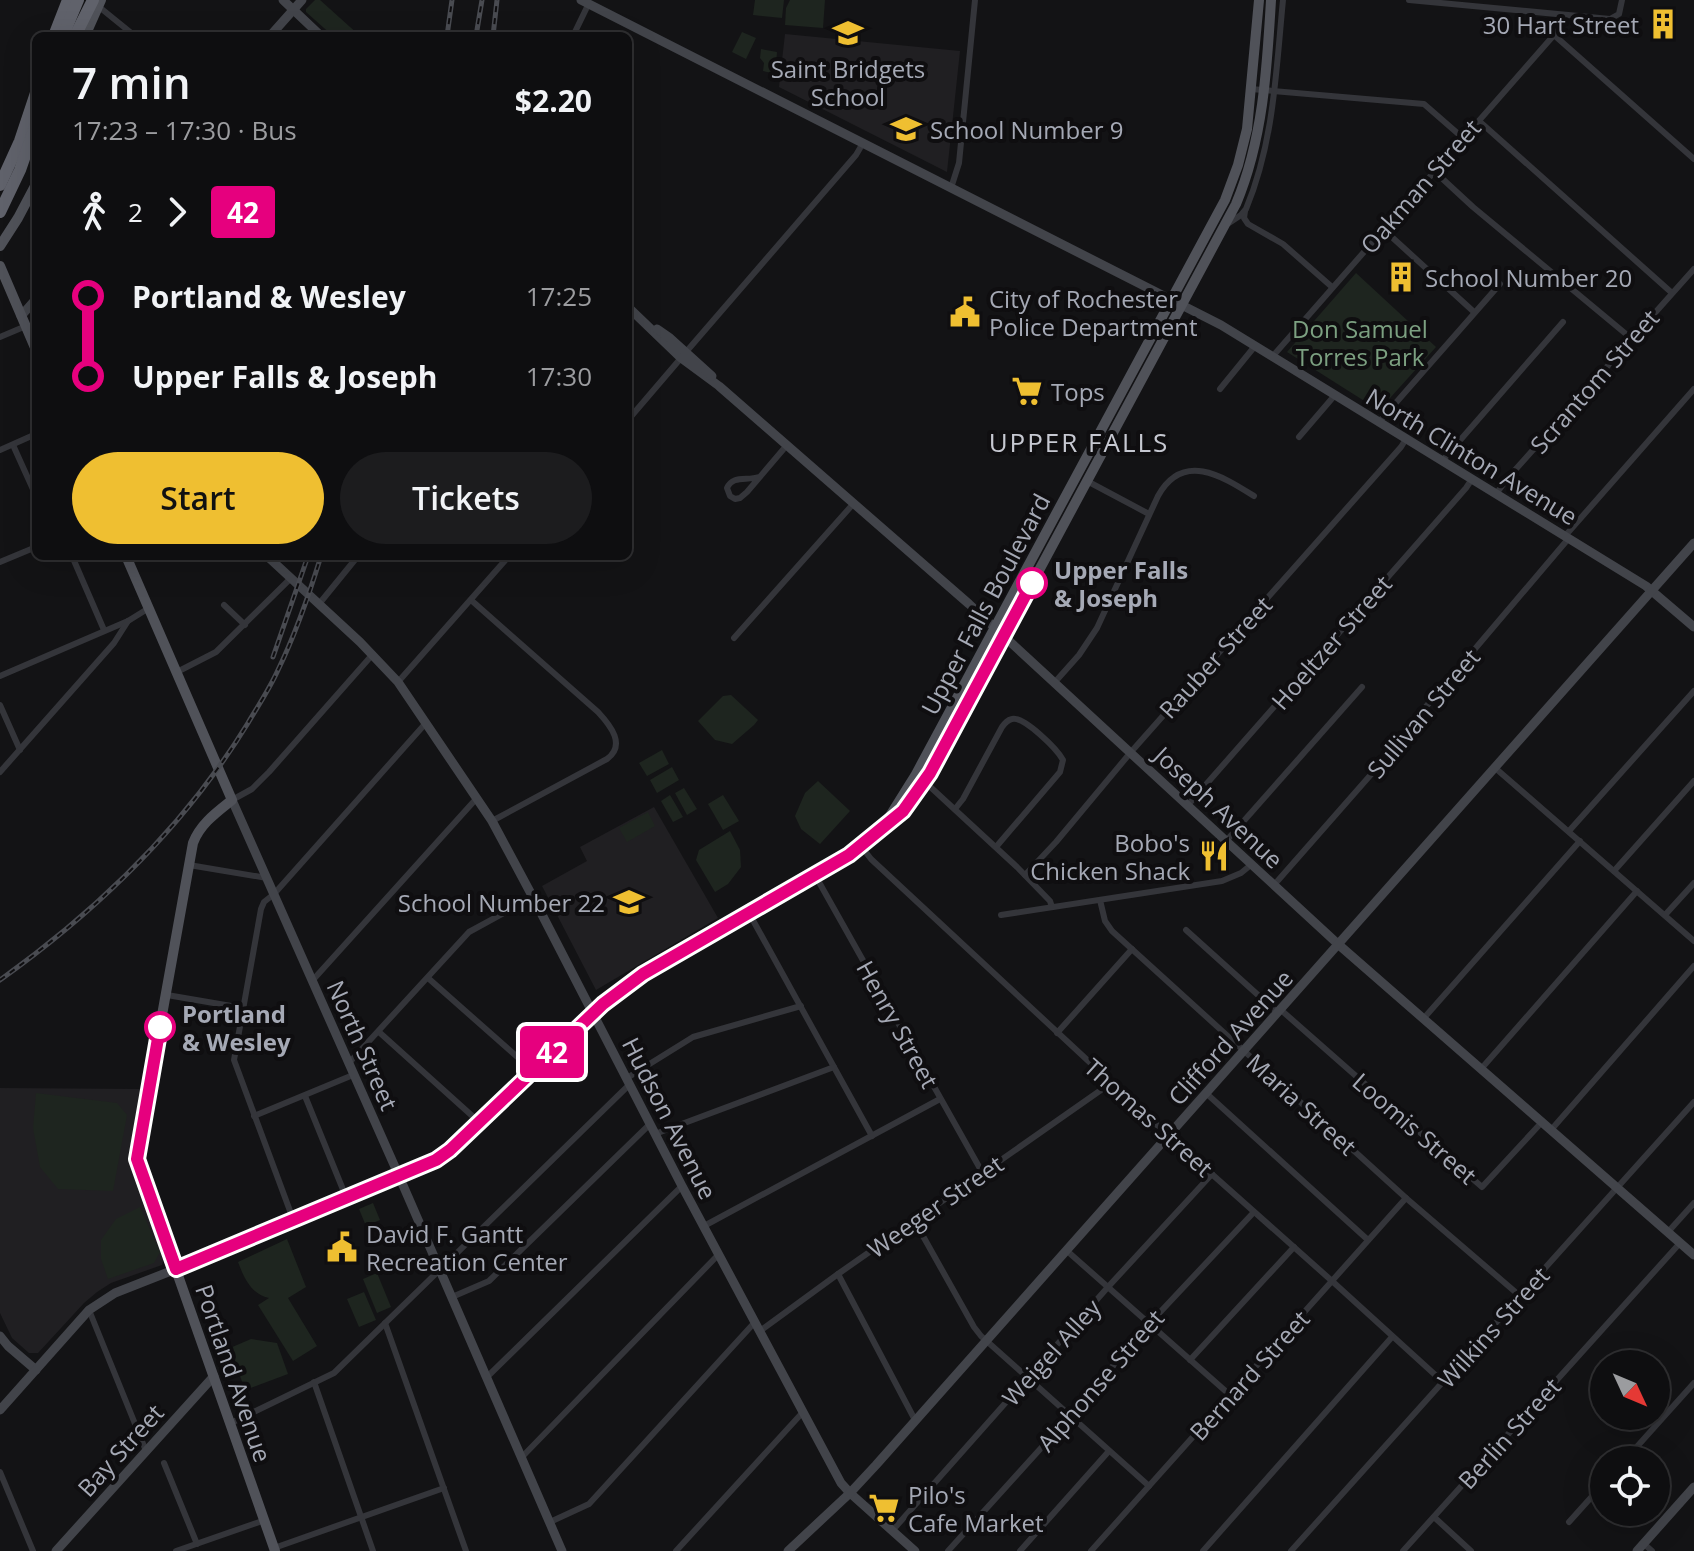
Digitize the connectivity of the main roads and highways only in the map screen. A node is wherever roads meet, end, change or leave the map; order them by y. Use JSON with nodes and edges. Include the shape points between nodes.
{"nodes":[{"id":1,"x":59,"y":0,"type":"edge"},
{"id":2,"x":68,"y":0,"type":"edge"},
{"id":3,"x":78,"y":0,"type":"edge"},
{"id":4,"x":283,"y":0,"type":"edge"},
{"id":5,"x":302,"y":0,"type":"edge"},
{"id":6,"x":1259,"y":0,"type":"edge"},
{"id":7,"x":1271,"y":0,"type":"edge"},
{"id":8,"x":587,"y":1,"type":"edge"},
{"id":9,"x":98,"y":2,"type":"edge"},
{"id":10,"x":292,"y":11,"type":"junction"},
{"id":11,"x":52,"y":32,"type":"edge"},
{"id":12,"x":53,"y":32,"type":"edge"},
{"id":13,"x":65,"y":32,"type":"edge"},
{"id":14,"x":78,"y":32,"type":"edge"},
{"id":15,"x":87,"y":32,"type":"edge"},
{"id":16,"x":274,"y":32,"type":"edge"},
{"id":17,"x":316,"y":32,"type":"edge"},
{"id":18,"x":1263,"y":90,"type":"junction"},
{"id":19,"x":32,"y":121,"type":"edge"},
{"id":20,"x":32,"y":158,"type":"edge"},
{"id":21,"x":0,"y":185,"type":"edge"},
{"id":22,"x":32,"y":192,"type":"edge"},
{"id":23,"x":0,"y":214,"type":"edge"},
{"id":24,"x":0,"y":246,"type":"edge"},
{"id":25,"x":0,"y":266,"type":"edge"},
{"id":26,"x":1177,"y":303,"type":"junction"},
{"id":27,"x":32,"y":306,"type":"edge"},
{"id":28,"x":632,"y":310,"type":"edge"},
{"id":29,"x":24,"y":321,"type":"junction"},
{"id":30,"x":32,"y":338,"type":"edge"},
{"id":31,"x":1694,"y":543,"type":"edge"},
{"id":32,"x":128,"y":560,"type":"edge"},
{"id":33,"x":271,"y":560,"type":"edge"},
{"id":34,"x":1653,"y":591,"type":"junction"},
{"id":35,"x":1694,"y":627,"type":"edge"},
{"id":36,"x":995,"y":628,"type":"junction"},
{"id":37,"x":1004,"y":636,"type":"junction"},
{"id":38,"x":920,"y":779,"type":"junction"},
{"id":39,"x":232,"y":800,"type":"junction"},
{"id":40,"x":1339,"y":945,"type":"junction"},
{"id":41,"x":593,"y":1013,"type":"junction"},
{"id":42,"x":399,"y":1176,"type":"junction"},
{"id":43,"x":1694,"y":1255,"type":"edge"},
{"id":44,"x":176,"y":1269,"type":"junction"},
{"id":45,"x":0,"y":1336,"type":"edge"},
{"id":46,"x":36,"y":1370,"type":"junction"},
{"id":47,"x":214,"y":1376,"type":"junction"},
{"id":48,"x":0,"y":1410,"type":"edge"},
{"id":49,"x":1694,"y":1487,"type":"edge"},
{"id":50,"x":850,"y":1493,"type":"junction"},
{"id":51,"x":1640,"y":1547,"type":"edge"},
{"id":52,"x":275,"y":1549,"type":"edge"},
{"id":53,"x":56,"y":1551,"type":"edge"},
{"id":54,"x":562,"y":1551,"type":"edge"},
{"id":55,"x":788,"y":1551,"type":"edge"},
{"id":56,"x":915,"y":1551,"type":"edge"}],
"edges":[{"from":1,"to":11,"type":"highway"},
{"from":2,"to":12,"type":"highway"},
{"from":3,"to":13,"type":"highway"},
{"from":4,"to":10,"type":"main road"},
{"from":5,"to":10,"type":"main road"},
{"from":6,"to":18,"type":"main road","name":"Upper Falls Boulevard"},
{"from":7,"to":18,"type":"main road","name":"Upper Falls Boulevard"},
{"from":8,"to":26,"type":"main road","name":"North Clinton Avenue"},
{"from":9,"to":14,"type":"highway"},
{"from":9,"to":15,"type":"main road"},
{"from":10,"to":16,"type":"main road"},
{"from":10,"to":17,"type":"main road"},
{"from":18,"to":26,"type":"main road","name":"Upper Falls Boulevard","via":[[1230,188]]},
{"from":18,"to":26,"type":"main road","name":"Upper Falls Boulevard","via":[[1240,195]]},
{"from":19,"to":21,"type":"highway"},
{"from":19,"to":23,"type":"highway"},
{"from":20,"to":23,"type":"highway"},
{"from":22,"to":24,"type":"main road"},
{"from":25,"to":29,"type":"main road"},
{"from":26,"to":34,"type":"main road","name":"North Clinton Avenue"},
{"from":26,"to":36,"type":"main road","name":"Upper Falls Boulevard"},
{"from":26,"to":37,"type":"main road","name":"Upper Falls Boulevard"},
{"from":27,"to":29,"type":"main road"},
{"from":28,"to":36,"type":"main road","name":"Joseph Avenue"},
{"from":29,"to":30,"type":"main road"},
{"from":31,"to":34,"type":"main road","name":"Clifford Avenue"},
{"from":32,"to":39,"type":"main road","name":"North Street"},
{"from":33,"to":41,"type":"main road","name":"Hudson Avenue","via":[[398,682],[492,821]]},
{"from":34,"to":35,"type":"main road","name":"North Clinton Avenue"},
{"from":34,"to":40,"type":"main road","name":"Clifford Avenue"},
{"from":36,"to":37,"type":"main road","name":"Joseph Avenue"},
{"from":36,"to":38,"type":"main road","name":"Upper Falls Boulevard"},
{"from":37,"to":38,"type":"main road","name":"Upper Falls Boulevard"},
{"from":37,"to":40,"type":"main road","name":"Joseph Avenue"},
{"from":38,"to":41,"type":"main road","name":"Upper Falls Boulevard","via":[[861,846],[639,976]]},
{"from":39,"to":42,"type":"main road","name":"North Street"},
{"from":39,"to":44,"type":"main road","name":"Portland Avenue","via":[[196,834],[137,1159]]},
{"from":40,"to":43,"type":"main road","name":"Joseph Avenue"},
{"from":40,"to":50,"type":"main road","name":"Clifford Avenue"},
{"from":41,"to":42,"type":"main road","name":"Upper Falls Boulevard","via":[[445,1154]]},
{"from":41,"to":50,"type":"main road","name":"Hudson Avenue"},
{"from":42,"to":44,"type":"main road","name":"Upper Falls Boulevard"},
{"from":42,"to":54,"type":"main road","name":"North Street"},
{"from":44,"to":46,"type":"main road","via":[[115,1293],[89,1310]]},
{"from":44,"to":47,"type":"main road","name":"Portland Avenue"},
{"from":45,"to":46,"type":"main road"},
{"from":46,"to":48,"type":"main road"},
{"from":47,"to":52,"type":"main road","name":"Portland Avenue"},
{"from":47,"to":53,"type":"main road","name":"Bay Street"},
{"from":49,"to":51,"type":"main road"},
{"from":50,"to":55,"type":"main road","name":"Clifford Avenue"},
{"from":50,"to":56,"type":"main road","name":"Hudson Avenue"}]}
